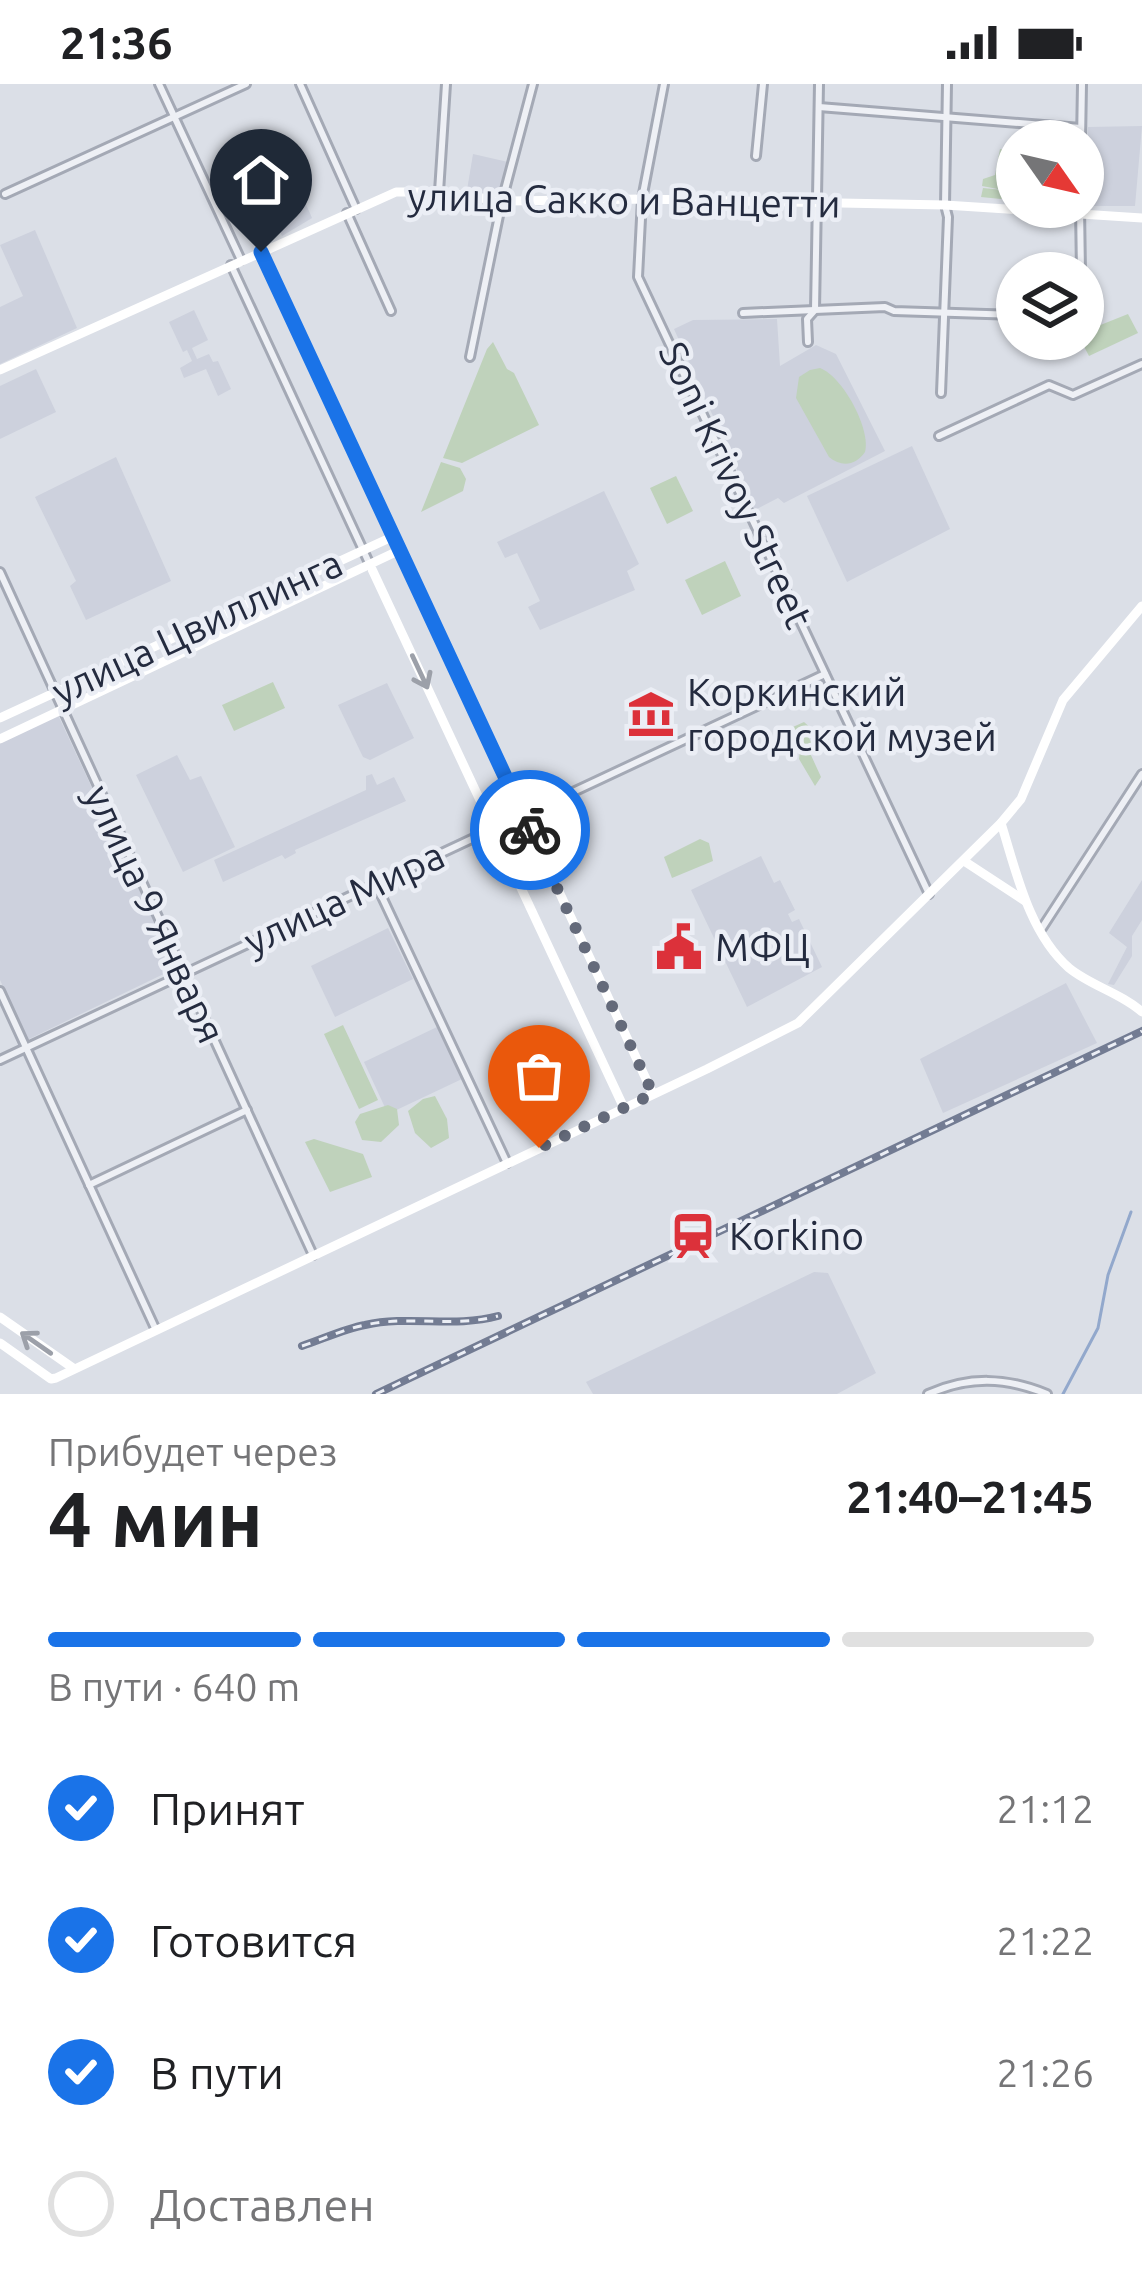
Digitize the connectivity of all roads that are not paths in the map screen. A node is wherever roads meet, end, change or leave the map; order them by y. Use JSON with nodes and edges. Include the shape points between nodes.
{"nodes":[{"id":1,"x":159,"y":84,"type":"edge"},
{"id":2,"x":246,"y":84,"type":"edge"},
{"id":3,"x":300,"y":84,"type":"edge"},
{"id":4,"x":446,"y":84,"type":"edge"},
{"id":5,"x":533,"y":84,"type":"edge"},
{"id":6,"x":664,"y":84,"type":"edge"},
{"id":7,"x":763,"y":84,"type":"edge"},
{"id":8,"x":819,"y":84,"type":"edge"},
{"id":9,"x":947,"y":84,"type":"edge"},
{"id":10,"x":1082,"y":84,"type":"edge"},
{"id":11,"x":819,"y":107,"type":"junction"},
{"id":12,"x":176,"y":118,"type":"junction"},
{"id":13,"x":946,"y":119,"type":"junction"},
{"id":14,"x":1082,"y":120,"type":"edge"},
{"id":15,"x":996,"y":122,"type":"edge"},
{"id":16,"x":756,"y":156,"type":"dead end"},
{"id":17,"x":439,"y":192,"type":"junction"},
{"id":18,"x":5,"y":194,"type":"dead end"},
{"id":19,"x":642,"y":199,"type":"junction"},
{"id":20,"x":502,"y":201,"type":"junction"},
{"id":21,"x":815,"y":204,"type":"junction"},
{"id":22,"x":945,"y":205,"type":"junction"},
{"id":23,"x":996,"y":207,"type":"edge"},
{"id":24,"x":351,"y":211,"type":"junction"},
{"id":25,"x":1104,"y":214,"type":"edge"},
{"id":26,"x":1142,"y":218,"type":"edge"},
{"id":27,"x":261,"y":252,"type":"junction"},
{"id":28,"x":236,"y":262,"type":"junction"},
{"id":29,"x":814,"y":310,"type":"junction"},
{"id":30,"x":392,"y":311,"type":"dead end"},
{"id":31,"x":945,"y":312,"type":"junction"},
{"id":32,"x":742,"y":313,"type":"dead end"},
{"id":33,"x":996,"y":314,"type":"edge"},
{"id":34,"x":808,"y":342,"type":"dead end"},
{"id":35,"x":470,"y":357,"type":"dead end"},
{"id":36,"x":1142,"y":364,"type":"edge"},
{"id":37,"x":0,"y":370,"type":"edge"},
{"id":38,"x":941,"y":393,"type":"dead end"},
{"id":39,"x":939,"y":436,"type":"dead end"},
{"id":40,"x":394,"y":536,"type":"junction"},
{"id":41,"x":400,"y":550,"type":"junction"},
{"id":42,"x":364,"y":551,"type":"junction"},
{"id":43,"x":370,"y":566,"type":"junction"},
{"id":44,"x":0,"y":572,"type":"edge"},
{"id":45,"x":1142,"y":606,"type":"edge"},
{"id":46,"x":825,"y":674,"type":"junction"},
{"id":47,"x":55,"y":693,"type":"junction"},
{"id":48,"x":61,"y":711,"type":"junction"},
{"id":49,"x":0,"y":718,"type":"edge"},
{"id":50,"x":0,"y":739,"type":"edge"},
{"id":51,"x":1142,"y":774,"type":"edge"},
{"id":52,"x":523,"y":815,"type":"junction"},
{"id":53,"x":1001,"y":823,"type":"junction"},
{"id":54,"x":493,"y":829,"type":"junction"},
{"id":55,"x":964,"y":861,"type":"junction"},
{"id":56,"x":376,"y":884,"type":"junction"},
{"id":57,"x":929,"y":894,"type":"junction"},
{"id":58,"x":1025,"y":901,"type":"junction"},
{"id":59,"x":1042,"y":928,"type":"junction"},
{"id":60,"x":184,"y":973,"type":"junction"},
{"id":61,"x":0,"y":991,"type":"edge"},
{"id":62,"x":1141,"y":1010,"type":"edge"},
{"id":63,"x":26,"y":1048,"type":"junction"},
{"id":64,"x":0,"y":1060,"type":"edge"},
{"id":65,"x":653,"y":1094,"type":"junction"},
{"id":66,"x":624,"y":1108,"type":"junction"},
{"id":67,"x":247,"y":1110,"type":"junction"},
{"id":68,"x":507,"y":1163,"type":"junction"},
{"id":69,"x":89,"y":1185,"type":"junction"},
{"id":70,"x":313,"y":1255,"type":"junction"},
{"id":71,"x":0,"y":1317,"type":"edge"},
{"id":72,"x":155,"y":1328,"type":"junction"},
{"id":73,"x":0,"y":1342,"type":"edge"},
{"id":74,"x":73,"y":1368,"type":"junction"},
{"id":75,"x":928,"y":1394,"type":"edge"},
{"id":76,"x":1047,"y":1394,"type":"edge"}],
"edges":[{"from":1,"to":12,"type":"street"},
{"from":2,"to":12,"type":"street"},
{"from":3,"to":24,"type":"street"},
{"from":4,"to":17,"type":"street"},
{"from":5,"to":20,"type":"street"},
{"from":6,"to":19,"type":"street","name":"Soni Krivoy Street"},
{"from":7,"to":16,"type":"street"},
{"from":8,"to":11,"type":"street"},
{"from":9,"to":13,"type":"street"},
{"from":10,"to":14,"type":"street"},
{"from":11,"to":13,"type":"street"},
{"from":11,"to":21,"type":"street"},
{"from":12,"to":18,"type":"street"},
{"from":12,"to":28,"type":"street"},
{"from":13,"to":15,"type":"street"},
{"from":13,"to":22,"type":"street"},
{"from":17,"to":20,"type":"street","name":"улица Сакко и Ванцетти"},
{"from":17,"to":24,"type":"street","name":"улица Сакко и Ванцетти","via":[[396,192]]},
{"from":19,"to":20,"type":"street","name":"улица Сакко и Ванцетти"},
{"from":19,"to":21,"type":"street","name":"улица Сакко и Ванцетти"},
{"from":19,"to":46,"type":"street","name":"Soni Krivoy Street","via":[[638,277]]},
{"from":20,"to":35,"type":"street"},
{"from":21,"to":22,"type":"street","name":"улица Сакко и Ванцетти"},
{"from":21,"to":29,"type":"street"},
{"from":22,"to":23,"type":"street","name":"улица Сакко и Ванцетти"},
{"from":22,"to":31,"type":"street"},
{"from":24,"to":27,"type":"street","name":"улица Сакко и Ванцетти"},
{"from":24,"to":30,"type":"street"},
{"from":25,"to":26,"type":"street","name":"улица Сакко и Ванцетти"},
{"from":27,"to":28,"type":"street","name":"улица Сакко и Ванцетти"},
{"from":27,"to":40,"type":"street"},
{"from":28,"to":37,"type":"street","name":"улица Сакко и Ванцетти"},
{"from":28,"to":42,"type":"street"},
{"from":29,"to":31,"type":"street"},
{"from":29,"to":32,"type":"street"},
{"from":29,"to":34,"type":"street"},
{"from":31,"to":33,"type":"street"},
{"from":31,"to":38,"type":"street"},
{"from":36,"to":39,"type":"street","via":[[1073,394],[1049,385]]},
{"from":40,"to":41,"type":"street"},
{"from":40,"to":42,"type":"street","name":"улица Цвиллинга"},
{"from":41,"to":43,"type":"street","name":"улица Цвиллинга"},
{"from":41,"to":52,"type":"street"},
{"from":42,"to":43,"type":"street"},
{"from":42,"to":47,"type":"street","name":"улица Цвиллинга"},
{"from":43,"to":48,"type":"street","name":"улица Цвиллинга"},
{"from":43,"to":54,"type":"street","one_way":true},
{"from":44,"to":47,"type":"street","name":"улица 9 Января"},
{"from":45,"to":53,"type":"street","via":[[1063,700],[1021,799]]},
{"from":46,"to":52,"type":"street"},
{"from":46,"to":57,"type":"street","name":"Soni Krivoy Street"},
{"from":47,"to":48,"type":"street","name":"улица 9 Января"},
{"from":47,"to":49,"type":"street","name":"улица Цвиллинга"},
{"from":48,"to":50,"type":"street","name":"улица Цвиллинга"},
{"from":48,"to":60,"type":"street","name":"улица 9 Января"},
{"from":51,"to":59,"type":"street"},
{"from":52,"to":65,"type":"street"},
{"from":53,"to":55,"type":"street"},
{"from":53,"to":58,"type":"street"},
{"from":54,"to":56,"type":"street","name":"улица Мира"},
{"from":54,"to":66,"type":"street"},
{"from":55,"to":57,"type":"street"},
{"from":55,"to":58,"type":"street"},
{"from":56,"to":60,"type":"street","name":"улица Мира"},
{"from":56,"to":68,"type":"street"},
{"from":57,"to":65,"type":"street","via":[[798,1023]]},
{"from":58,"to":59,"type":"street"},
{"from":59,"to":62,"type":"street","via":[[1070,968]]},
{"from":60,"to":63,"type":"street","name":"улица Мира"},
{"from":60,"to":67,"type":"street","name":"улица 9 Января"},
{"from":61,"to":63,"type":"street"},
{"from":63,"to":64,"type":"street","name":"улица Мира"},
{"from":63,"to":69,"type":"street"},
{"from":65,"to":66,"type":"street"},
{"from":66,"to":68,"type":"street"},
{"from":67,"to":69,"type":"street"},
{"from":67,"to":70,"type":"street","name":"улица 9 Января"},
{"from":68,"to":70,"type":"street"},
{"from":69,"to":72,"type":"street"},
{"from":70,"to":72,"type":"street"},
{"from":74,"to":71,"type":"street","one_way":true},
{"from":72,"to":74,"type":"street"},
{"from":73,"to":74,"type":"street","via":[[51,1379]]},
{"from":75,"to":76,"type":"street","via":[[982,1379]]}]}
